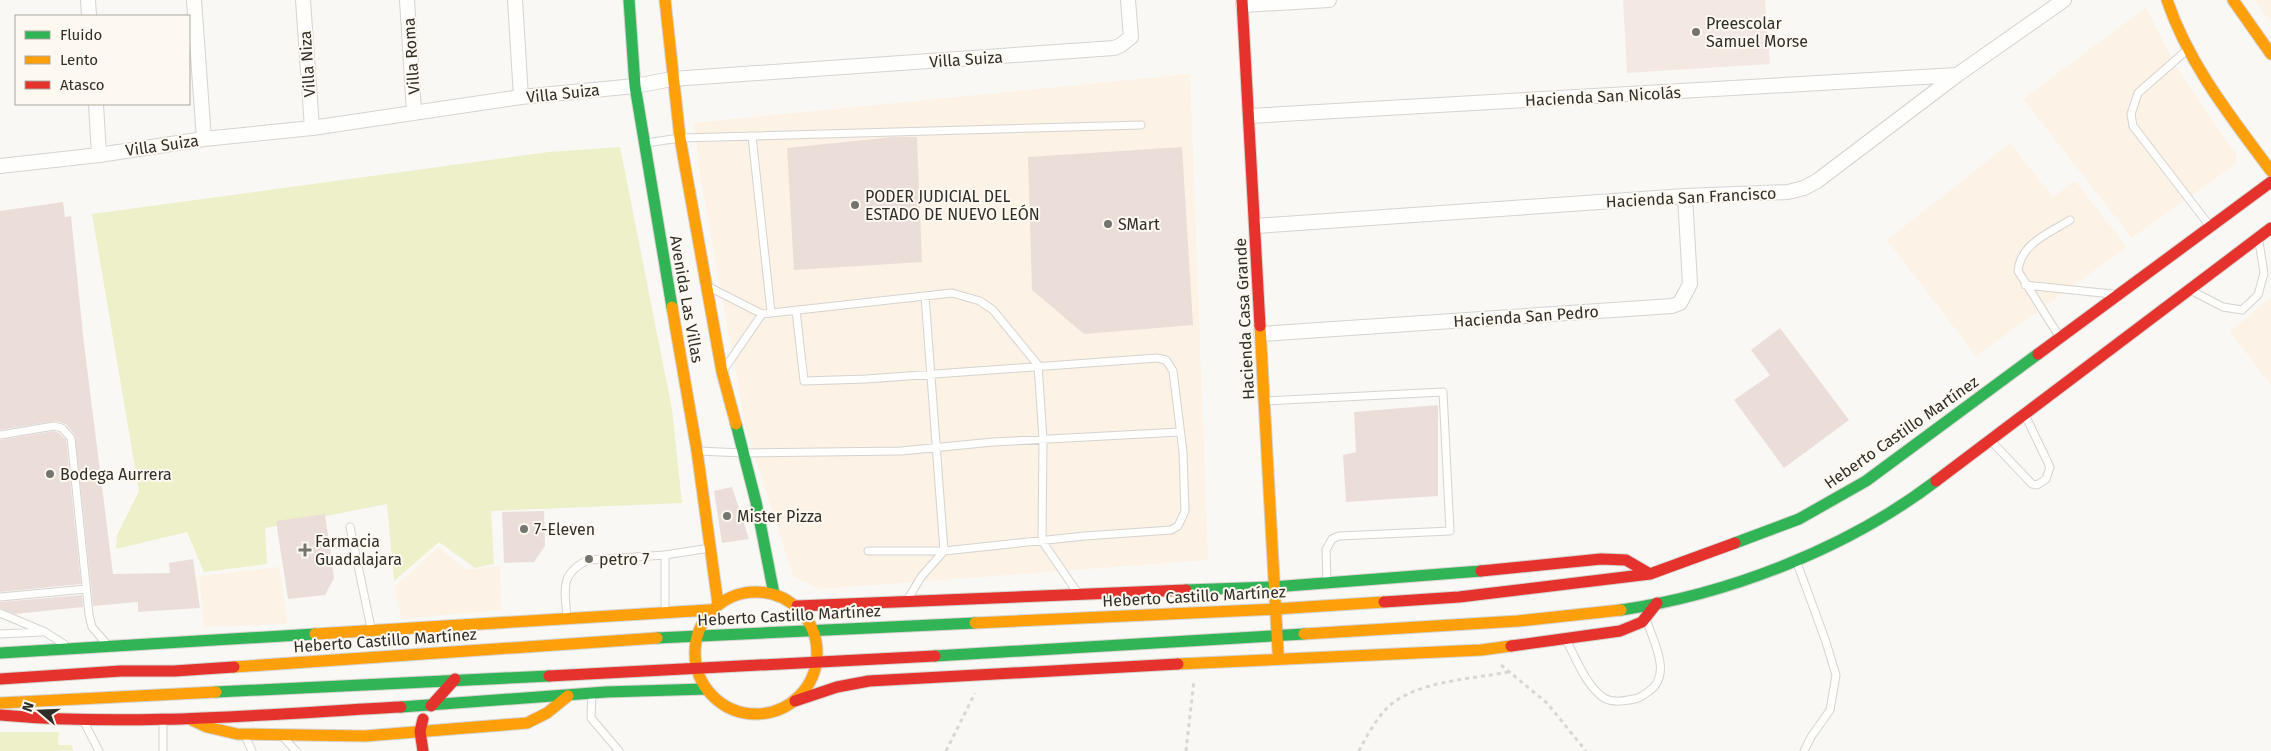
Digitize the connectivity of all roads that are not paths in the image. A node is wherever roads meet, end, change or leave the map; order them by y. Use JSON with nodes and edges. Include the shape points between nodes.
{"nodes":[{"id":1,"x":88,"y":0,"type":"edge"},
{"id":2,"x":194,"y":0,"type":"edge"},
{"id":3,"x":302,"y":0,"type":"edge"},
{"id":4,"x":407,"y":0,"type":"edge"},
{"id":5,"x":515,"y":0,"type":"edge"},
{"id":6,"x":629,"y":0,"type":"edge"},
{"id":7,"x":665,"y":0,"type":"edge"},
{"id":8,"x":1128,"y":0,"type":"edge"},
{"id":9,"x":1329,"y":0,"type":"edge"},
{"id":10,"x":2064,"y":0,"type":"edge"},
{"id":11,"x":2167,"y":0,"type":"edge"},
{"id":12,"x":2233,"y":0,"type":"edge"},
{"id":13,"x":1243,"y":3,"type":"edge"},
{"id":14,"x":89,"y":15,"type":"edge"},
{"id":15,"x":2188,"y":49,"type":"junction"},
{"id":16,"x":2271,"y":54,"type":"edge"},
{"id":17,"x":1957,"y":75,"type":"junction"},
{"id":18,"x":672,"y":80,"type":"junction"},
{"id":19,"x":635,"y":86,"type":"junction"},
{"id":20,"x":521,"y":97,"type":"junction"},
{"id":21,"x":96,"y":105,"type":"edge"},
{"id":22,"x":414,"y":112,"type":"junction"},
{"id":23,"x":1250,"y":116,"type":"junction"},
{"id":24,"x":1141,"y":125,"type":"dead end"},
{"id":25,"x":312,"y":128,"type":"junction"},
{"id":26,"x":752,"y":136,"type":"junction"},
{"id":27,"x":680,"y":138,"type":"junction"},
{"id":28,"x":204,"y":139,"type":"junction"},
{"id":29,"x":644,"y":143,"type":"junction"},
{"id":30,"x":99,"y":155,"type":"junction"},
{"id":31,"x":0,"y":166,"type":"edge"},
{"id":32,"x":2271,"y":171,"type":"edge"},
{"id":33,"x":2271,"y":182,"type":"edge"},
{"id":34,"x":1685,"y":196,"type":"junction"},
{"id":35,"x":2070,"y":220,"type":"dead end"},
{"id":36,"x":1256,"y":226,"type":"junction"},
{"id":37,"x":2211,"y":227,"type":"junction"},
{"id":38,"x":2271,"y":228,"type":"edge"},
{"id":39,"x":2258,"y":238,"type":"junction"},
{"id":40,"x":2025,"y":285,"type":"junction"},
{"id":41,"x":707,"y":286,"type":"junction"},
{"id":42,"x":2189,"y":290,"type":"junction"},
{"id":43,"x":2120,"y":294,"type":"junction"},
{"id":44,"x":925,"y":296,"type":"junction"},
{"id":45,"x":796,"y":310,"type":"junction"},
{"id":46,"x":771,"y":312,"type":"junction"},
{"id":47,"x":762,"y":314,"type":"junction"},
{"id":48,"x":1261,"y":334,"type":"junction"},
{"id":49,"x":2060,"y":338,"type":"junction"},
{"id":50,"x":1038,"y":366,"type":"junction"},
{"id":51,"x":722,"y":372,"type":"junction"},
{"id":52,"x":932,"y":374,"type":"junction"},
{"id":53,"x":1264,"y":401,"type":"junction"},
{"id":54,"x":2024,"y":414,"type":"junction"},
{"id":55,"x":1180,"y":432,"type":"junction"},
{"id":56,"x":0,"y":435,"type":"edge"},
{"id":57,"x":1043,"y":439,"type":"junction"},
{"id":58,"x":1990,"y":440,"type":"junction"},
{"id":59,"x":935,"y":448,"type":"junction"},
{"id":60,"x":697,"y":451,"type":"junction"},
{"id":61,"x":742,"y":453,"type":"junction"},
{"id":62,"x":350,"y":526,"type":"dead end"},
{"id":63,"x":1042,"y":541,"type":"junction"},
{"id":64,"x":710,"y":548,"type":"junction"},
{"id":65,"x":868,"y":550,"type":"dead end"},
{"id":66,"x":944,"y":551,"type":"junction"},
{"id":67,"x":665,"y":555,"type":"junction"},
{"id":68,"x":1796,"y":560,"type":"junction"},
{"id":69,"x":1327,"y":583,"type":"junction"},
{"id":70,"x":1273,"y":587,"type":"junction"},
{"id":71,"x":1653,"y":588,"type":"junction"},
{"id":72,"x":86,"y":589,"type":"junction"},
{"id":73,"x":774,"y":594,"type":"junction"},
{"id":74,"x":1079,"y":594,"type":"junction"},
{"id":75,"x":0,"y":597,"type":"edge"},
{"id":76,"x":906,"y":601,"type":"junction"},
{"id":77,"x":797,"y":606,"type":"junction"},
{"id":78,"x":714,"y":607,"type":"junction"},
{"id":79,"x":1275,"y":608,"type":"junction"},
{"id":80,"x":665,"y":612,"type":"junction"},
{"id":81,"x":0,"y":613,"type":"edge"},
{"id":82,"x":567,"y":618,"type":"junction"},
{"id":83,"x":1646,"y":619,"type":"junction"},
{"id":84,"x":814,"y":630,"type":"junction"},
{"id":85,"x":371,"y":631,"type":"junction"},
{"id":86,"x":45,"y":632,"type":"junction"},
{"id":87,"x":0,"y":634,"type":"edge"},
{"id":88,"x":697,"y":636,"type":"junction"},
{"id":89,"x":1276,"y":636,"type":"junction"},
{"id":90,"x":1564,"y":638,"type":"junction"},
{"id":91,"x":71,"y":649,"type":"junction"},
{"id":92,"x":0,"y":653,"type":"edge"},
{"id":93,"x":176,"y":657,"type":"junction"},
{"id":94,"x":1279,"y":658,"type":"junction"},
{"id":95,"x":817,"y":664,"type":"junction"},
{"id":96,"x":698,"y":669,"type":"junction"},
{"id":97,"x":118,"y":671,"type":"junction"},
{"id":98,"x":0,"y":679,"type":"edge"},
{"id":99,"x":454,"y":680,"type":"junction"},
{"id":100,"x":706,"y":689,"type":"junction"},
{"id":101,"x":176,"y":694,"type":"junction"},
{"id":102,"x":592,"y":694,"type":"junction"},
{"id":103,"x":568,"y":696,"type":"junction"},
{"id":104,"x":795,"y":701,"type":"junction"},
{"id":105,"x":0,"y":703,"type":"edge"},
{"id":106,"x":431,"y":706,"type":"junction"},
{"id":107,"x":0,"y":715,"type":"edge"},
{"id":108,"x":82,"y":718,"type":"junction"},
{"id":109,"x":116,"y":718,"type":"junction"},
{"id":110,"x":162,"y":718,"type":"junction"},
{"id":111,"x":187,"y":718,"type":"junction"},
{"id":112,"x":420,"y":731,"type":"junction"},
{"id":113,"x":245,"y":735,"type":"junction"},
{"id":114,"x":282,"y":735,"type":"junction"},
{"id":115,"x":99,"y":751,"type":"edge"},
{"id":116,"x":163,"y":751,"type":"edge"},
{"id":117,"x":252,"y":751,"type":"edge"},
{"id":118,"x":296,"y":751,"type":"edge"},
{"id":119,"x":423,"y":751,"type":"edge"},
{"id":120,"x":619,"y":751,"type":"edge"},
{"id":121,"x":1804,"y":751,"type":"edge"}],
"edges":[{"from":1,"to":14,"type":"street"},
{"from":2,"to":28,"type":"street"},
{"from":3,"to":25,"type":"street","name":"Villa Niza"},
{"from":4,"to":22,"type":"street","name":"Villa Roma"},
{"from":5,"to":20,"type":"street"},
{"from":6,"to":19,"type":"street","name":"Avenida Las Villas"},
{"from":7,"to":18,"type":"street","name":"Avenida Las Villas"},
{"from":8,"to":18,"type":"street","name":"Villa Suiza","via":[[1132,32],[1127,41],[1114,48]]},
{"from":9,"to":13,"type":"street"},
{"from":10,"to":17,"type":"street","name":"Hacienda San Francisco"},
{"from":11,"to":15,"type":"street"},
{"from":12,"to":16,"type":"street"},
{"from":13,"to":23,"type":"street","name":"Hacienda Casa Grande"},
{"from":15,"to":32,"type":"street","via":[[2207,84]]},
{"from":15,"to":37,"type":"lane","via":[[2138,93],[2131,114],[2133,126]]},
{"from":17,"to":23,"type":"street","name":"Hacienda San Nicolás"},
{"from":17,"to":34,"type":"street","name":"Hacienda San Francisco","via":[[1804,188],[1788,192]]},
{"from":18,"to":19,"type":"street","name":"Villa Suiza"},
{"from":18,"to":27,"type":"street","name":"Avenida Las Villas"},
{"from":19,"to":20,"type":"street","name":"Villa Suiza"},
{"from":19,"to":29,"type":"street","name":"Avenida Las Villas"},
{"from":20,"to":22,"type":"street","name":"Villa Suiza"},
{"from":21,"to":30,"type":"street"},
{"from":22,"to":25,"type":"street","name":"Villa Suiza"},
{"from":23,"to":36,"type":"street","name":"Hacienda Casa Grande"},
{"from":24,"to":26,"type":"lane"},
{"from":25,"to":28,"type":"street","name":"Villa Suiza"},
{"from":26,"to":27,"type":"lane"},
{"from":26,"to":46,"type":"lane"},
{"from":27,"to":29,"type":"lane"},
{"from":27,"to":41,"type":"street","name":"Avenida Las Villas"},
{"from":28,"to":30,"type":"street","name":"Villa Suiza"},
{"from":29,"to":60,"type":"street","name":"Avenida Las Villas"},
{"from":30,"to":31,"type":"street","name":"Villa Suiza"},
{"from":33,"to":37,"type":"street","name":"Heberto Castillo Martínez"},
{"from":34,"to":36,"type":"street","name":"Hacienda San Francisco"},
{"from":34,"to":48,"type":"street","name":"Hacienda San Pedro","via":[[1690,284],[1680,303],[1672,306]]},
{"from":35,"to":40,"type":"lane","via":[[2026,248],[2019,260],[2018,271]]},
{"from":36,"to":48,"type":"street","name":"Hacienda Casa Grande"},
{"from":37,"to":43,"type":"street","name":"Heberto Castillo Martínez"},
{"from":38,"to":39,"type":"street","name":"Heberto Castillo Martínez"},
{"from":39,"to":42,"type":"street","name":"Heberto Castillo Martínez"},
{"from":39,"to":42,"type":"lane","via":[[2264,273],[2258,296],[2242,310],[2223,308]]},
{"from":40,"to":43,"type":"lane"},
{"from":40,"to":49,"type":"lane"},
{"from":41,"to":47,"type":"lane"},
{"from":41,"to":51,"type":"street","name":"Avenida Las Villas"},
{"from":42,"to":54,"type":"street","name":"Heberto Castillo Martínez"},
{"from":43,"to":49,"type":"street","name":"Heberto Castillo Martínez"},
{"from":44,"to":45,"type":"lane"},
{"from":44,"to":50,"type":"lane","via":[[952,293],[980,301],[1006,324]]},
{"from":44,"to":52,"type":"lane"},
{"from":45,"to":46,"type":"lane"},
{"from":45,"to":52,"type":"lane","via":[[804,381]]},
{"from":46,"to":47,"type":"lane"},
{"from":47,"to":51,"type":"lane"},
{"from":48,"to":53,"type":"street","name":"Hacienda Casa Grande"},
{"from":49,"to":71,"type":"street","name":"Heberto Castillo Martínez","via":[[1866,481],[1807,515]]},
{"from":50,"to":52,"type":"lane"},
{"from":50,"to":55,"type":"lane","via":[[1166,360],[1173,371]]},
{"from":50,"to":57,"type":"lane"},
{"from":51,"to":61,"type":"street","name":"Avenida Las Villas"},
{"from":52,"to":59,"type":"lane"},
{"from":53,"to":69,"type":"lane","via":[[1443,392],[1450,531],[1339,536],[1332,539],[1326,550]]},
{"from":53,"to":70,"type":"street","name":"Hacienda Casa Grande"},
{"from":54,"to":58,"type":"street","name":"Heberto Castillo Martínez"},
{"from":54,"to":58,"type":"lane","via":[[2050,467],[2046,479],[2037,485],[2032,484]]},
{"from":55,"to":57,"type":"lane"},
{"from":55,"to":63,"type":"lane","via":[[1185,511],[1178,526],[1171,530]]},
{"from":56,"to":72,"type":"lane","via":[[54,426],[62,428],[71,438]]},
{"from":57,"to":59,"type":"lane"},
{"from":57,"to":63,"type":"lane"},
{"from":58,"to":68,"type":"street","name":"Heberto Castillo Martínez","via":[[1881,518]]},
{"from":59,"to":61,"type":"lane"},
{"from":59,"to":66,"type":"lane"},
{"from":60,"to":61,"type":"lane"},
{"from":60,"to":64,"type":"street","name":"Avenida Las Villas"},
{"from":61,"to":73,"type":"street","name":"Avenida Las Villas","via":[[756,502]]},
{"from":62,"to":85,"type":"lane"},
{"from":63,"to":66,"type":"lane"},
{"from":63,"to":74,"type":"lane"},
{"from":64,"to":67,"type":"lane"},
{"from":64,"to":78,"type":"street","name":"Avenida Las Villas"},
{"from":65,"to":66,"type":"lane"},
{"from":66,"to":76,"type":"lane","via":[[921,577]]},
{"from":67,"to":80,"type":"lane"},
{"from":67,"to":82,"type":"lane","via":[[588,560],[578,565],[570,572],[564,588]]},
{"from":68,"to":71,"type":"street","name":"Heberto Castillo Martínez","via":[[1705,593]]},
{"from":68,"to":121,"type":"lane","via":[[1836,675],[1830,710]]},
{"from":69,"to":70,"type":"street"},
{"from":69,"to":71,"type":"street","via":[[1601,559],[1626,560]]},
{"from":70,"to":74,"type":"street"},
{"from":70,"to":79,"type":"street","name":"Hacienda Casa Grande"},
{"from":71,"to":79,"type":"street","name":"Heberto Castillo Martínez"},
{"from":71,"to":83,"type":"street"},
{"from":71,"to":89,"type":"street","name":"Heberto Castillo Martínez","via":[[1601,614]]},
{"from":72,"to":75,"type":"lane"},
{"from":72,"to":97,"type":"lane","via":[[92,626]]},
{"from":73,"to":77,"type":"street"},
{"from":73,"to":78,"type":"street","via":[[739,595]]},
{"from":74,"to":76,"type":"street"},
{"from":76,"to":77,"type":"street"},
{"from":77,"to":84,"type":"street"},
{"from":78,"to":80,"type":"street"},
{"from":78,"to":88,"type":"street"},
{"from":79,"to":84,"type":"street","name":"Heberto Castillo Martínez"},
{"from":79,"to":89,"type":"street","name":"Hacienda Casa Grande"},
{"from":80,"to":82,"type":"street"},
{"from":81,"to":86,"type":"lane"},
{"from":82,"to":85,"type":"street"},
{"from":83,"to":90,"type":"street","via":[[1620,631]]},
{"from":83,"to":90,"type":"lane","via":[[1662,668],[1655,688],[1638,699],[1614,702],[1594,689]]},
{"from":84,"to":88,"type":"street","name":"Heberto Castillo Martínez"},
{"from":84,"to":95,"type":"street"},
{"from":85,"to":93,"type":"street"},
{"from":86,"to":87,"type":"lane"},
{"from":86,"to":91,"type":"lane"},
{"from":88,"to":93,"type":"street","name":"Heberto Castillo Martínez"},
{"from":88,"to":96,"type":"street"},
{"from":89,"to":94,"type":"street","name":"Hacienda Casa Grande"},
{"from":89,"to":95,"type":"street","name":"Heberto Castillo Martínez"},
{"from":90,"to":94,"type":"street","via":[[1481,650]]},
{"from":91,"to":92,"type":"street"},
{"from":91,"to":97,"type":"street"},
{"from":93,"to":97,"type":"street","name":"Heberto Castillo Martínez"},
{"from":93,"to":97,"type":"street"},
{"from":93,"to":101,"type":"street"},
{"from":94,"to":104,"type":"street","via":[[869,681],[837,687]]},
{"from":95,"to":96,"type":"street","name":"Heberto Castillo Martínez"},
{"from":95,"to":104,"type":"street","via":[[809,684]]},
{"from":96,"to":99,"type":"street","name":"Heberto Castillo Martínez"},
{"from":96,"to":100,"type":"street"},
{"from":97,"to":98,"type":"street","name":"Heberto Castillo Martínez"},
{"from":97,"to":101,"type":"street","name":"Heberto Castillo Martínez"},
{"from":97,"to":105,"type":"street","name":"Heberto Castillo Martínez"},
{"from":97,"to":109,"type":"street"},
{"from":99,"to":101,"type":"street","name":"Heberto Castillo Martínez"},
{"from":99,"to":106,"type":"street"},
{"from":100,"to":102,"type":"street"},
{"from":100,"to":104,"type":"street","via":[[724,706],[753,715],[768,714]]},
{"from":101,"to":111,"type":"street"},
{"from":102,"to":103,"type":"street"},
{"from":102,"to":120,"type":"lane","via":[[591,718]]},
{"from":103,"to":106,"type":"street"},
{"from":103,"to":112,"type":"street","via":[[547,712],[526,722]]},
{"from":106,"to":111,"type":"street"},
{"from":106,"to":112,"type":"street","via":[[422,720]]},
{"from":107,"to":108,"type":"street"},
{"from":108,"to":109,"type":"street"},
{"from":108,"to":115,"type":"lane"},
{"from":109,"to":110,"type":"street"},
{"from":110,"to":111,"type":"street"},
{"from":110,"to":116,"type":"lane"},
{"from":111,"to":113,"type":"street","via":[[207,727]]},
{"from":112,"to":114,"type":"street","via":[[369,741]]},
{"from":112,"to":119,"type":"street"},
{"from":113,"to":114,"type":"street"},
{"from":113,"to":117,"type":"lane"},
{"from":114,"to":118,"type":"lane"}]}
